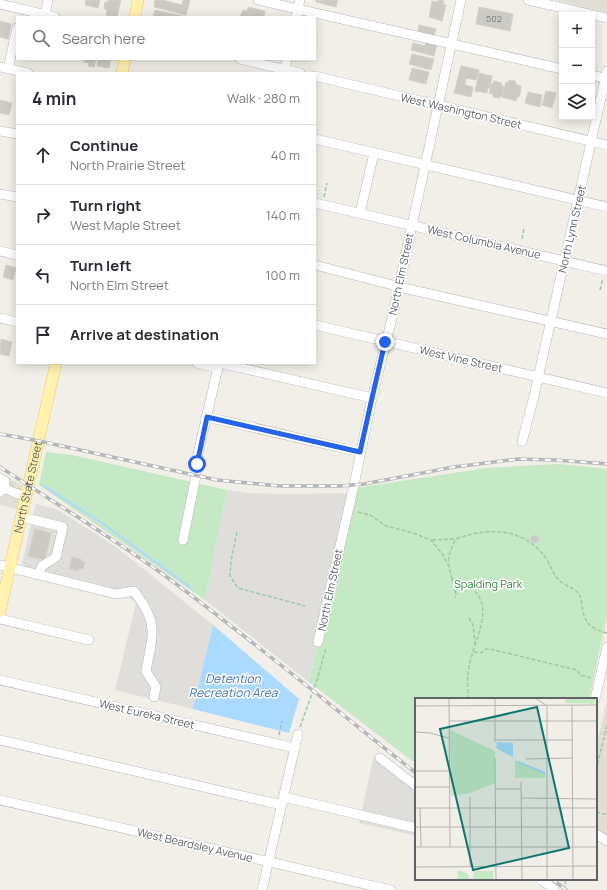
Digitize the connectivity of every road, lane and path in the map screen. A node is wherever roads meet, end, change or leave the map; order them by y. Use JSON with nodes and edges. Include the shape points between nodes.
{"nodes":[{"id":1,"x":48,"y":0,"type":"edge"},
{"id":2,"x":138,"y":0,"type":"edge"},
{"id":3,"x":258,"y":0,"type":"edge"},
{"id":4,"x":461,"y":0,"type":"edge"},
{"id":5,"x":528,"y":0,"type":"edge"},
{"id":6,"x":0,"y":4,"type":"edge"},
{"id":7,"x":298,"y":9,"type":"edge"},
{"id":8,"x":20,"y":13,"type":"edge"},
{"id":9,"x":45,"y":15,"type":"junction"},
{"id":10,"x":50,"y":16,"type":"edge"},
{"id":11,"x":134,"y":16,"type":"edge"},
{"id":12,"x":607,"y":18,"type":"edge"},
{"id":13,"x":16,"y":31,"type":"edge"},
{"id":14,"x":451,"y":44,"type":"junction"},
{"id":15,"x":125,"y":60,"type":"edge"},
{"id":16,"x":244,"y":60,"type":"edge"},
{"id":17,"x":287,"y":60,"type":"edge"},
{"id":18,"x":4,"y":68,"type":"edge"},
{"id":19,"x":559,"y":68,"type":"edge"},
{"id":20,"x":284,"y":71,"type":"edge"},
{"id":21,"x":23,"y":72,"type":"edge"},
{"id":22,"x":122,"y":72,"type":"edge"},
{"id":23,"x":595,"y":75,"type":"edge"},
{"id":24,"x":316,"y":76,"type":"edge"},
{"id":25,"x":606,"y":76,"type":"edge"},
{"id":26,"x":439,"y":105,"type":"junction"},
{"id":27,"x":0,"y":130,"type":"edge"},
{"id":28,"x":16,"y":134,"type":"edge"},
{"id":29,"x":316,"y":139,"type":"edge"},
{"id":30,"x":592,"y":141,"type":"junction"},
{"id":31,"x":607,"y":145,"type":"edge"},
{"id":32,"x":374,"y":153,"type":"junction"},
{"id":33,"x":426,"y":165,"type":"junction"},
{"id":34,"x":327,"y":184,"type":"dead end"},
{"id":35,"x":0,"y":194,"type":"edge"},
{"id":36,"x":16,"y":197,"type":"edge"},
{"id":37,"x":579,"y":200,"type":"junction"},
{"id":38,"x":319,"y":204,"type":"edge"},
{"id":39,"x":607,"y":207,"type":"edge"},
{"id":40,"x":360,"y":213,"type":"junction"},
{"id":41,"x":412,"y":225,"type":"junction"},
{"id":42,"x":524,"y":228,"type":"dead end"},
{"id":43,"x":522,"y":239,"type":"dead end"},
{"id":44,"x":0,"y":251,"type":"edge"},
{"id":45,"x":16,"y":255,"type":"edge"},
{"id":46,"x":564,"y":260,"type":"junction"},
{"id":47,"x":316,"y":265,"type":"edge"},
{"id":48,"x":606,"y":270,"type":"edge"},
{"id":49,"x":399,"y":287,"type":"junction"},
{"id":50,"x":600,"y":290,"type":"dead end"},
{"id":51,"x":0,"y":318,"type":"edge"},
{"id":52,"x":550,"y":320,"type":"junction"},
{"id":53,"x":16,"y":322,"type":"edge"},
{"id":54,"x":316,"y":325,"type":"edge"},
{"id":55,"x":607,"y":334,"type":"edge"},
{"id":56,"x":385,"y":342,"type":"junction"},
{"id":57,"x":56,"y":364,"type":"edge"},
{"id":58,"x":208,"y":364,"type":"edge"},
{"id":59,"x":219,"y":365,"type":"edge"},
{"id":60,"x":537,"y":382,"type":"junction"},
{"id":61,"x":607,"y":393,"type":"edge"},
{"id":62,"x":372,"y":398,"type":"junction"},
{"id":63,"x":207,"y":417,"type":"junction"},
{"id":64,"x":522,"y":442,"type":"dead end"},
{"id":65,"x":360,"y":452,"type":"junction"},
{"id":66,"x":0,"y":478,"type":"edge"},
{"id":67,"x":1,"y":489,"type":"edge"},
{"id":68,"x":26,"y":496,"type":"junction"},
{"id":69,"x":358,"y":512,"type":"dead end"},
{"id":70,"x":21,"y":517,"type":"junction"},
{"id":71,"x":237,"y":532,"type":"dead end"},
{"id":72,"x":183,"y":540,"type":"dead end"},
{"id":73,"x":431,"y":540,"type":"junction"},
{"id":74,"x":456,"y":540,"type":"junction"},
{"id":75,"x":5,"y":566,"type":"edge"},
{"id":76,"x":448,"y":566,"type":"junction"},
{"id":77,"x":38,"y":575,"type":"junction"},
{"id":78,"x":452,"y":579,"type":"junction"},
{"id":79,"x":455,"y":598,"type":"dead end"},
{"id":80,"x":305,"y":606,"type":"dead end"},
{"id":81,"x":0,"y":611,"type":"edge"},
{"id":82,"x":469,"y":618,"type":"dead end"},
{"id":83,"x":0,"y":619,"type":"edge"},
{"id":84,"x":607,"y":633,"type":"edge"},
{"id":85,"x":89,"y":640,"type":"dead end"},
{"id":86,"x":476,"y":644,"type":"junction"},
{"id":87,"x":322,"y":645,"type":"joint"},
{"id":88,"x":607,"y":648,"type":"edge"},
{"id":89,"x":474,"y":651,"type":"junction"},
{"id":90,"x":591,"y":678,"type":"dead end"},
{"id":91,"x":0,"y":680,"type":"edge"},
{"id":92,"x":154,"y":697,"type":"dead end"},
{"id":93,"x":469,"y":698,"type":"edge"},
{"id":94,"x":595,"y":698,"type":"edge"},
{"id":95,"x":282,"y":721,"type":"dead end"},
{"id":96,"x":607,"y":725,"type":"edge"},
{"id":97,"x":299,"y":731,"type":"joint"},
{"id":98,"x":279,"y":735,"type":"dead end"},
{"id":99,"x":0,"y":740,"type":"edge"},
{"id":100,"x":295,"y":748,"type":"junction"},
{"id":101,"x":380,"y":758,"type":"dead end"},
{"id":102,"x":597,"y":766,"type":"edge"},
{"id":103,"x":415,"y":785,"type":"edge"},
{"id":104,"x":0,"y":800,"type":"edge"},
{"id":105,"x":283,"y":801,"type":"junction"},
{"id":106,"x":597,"y":812,"type":"edge"},
{"id":107,"x":607,"y":815,"type":"edge"},
{"id":108,"x":415,"y":828,"type":"edge"},
{"id":109,"x":597,"y":835,"type":"edge"},
{"id":110,"x":607,"y":841,"type":"edge"},
{"id":111,"x":269,"y":862,"type":"junction"},
{"id":112,"x":541,"y":880,"type":"edge"},
{"id":113,"x":556,"y":880,"type":"edge"},
{"id":114,"x":566,"y":880,"type":"edge"},
{"id":115,"x":262,"y":890,"type":"edge"},
{"id":116,"x":391,"y":890,"type":"edge"},
{"id":117,"x":554,"y":890,"type":"edge"},
{"id":118,"x":564,"y":890,"type":"edge"}],
"edges":[{"from":1,"to":9,"type":"street"},
{"from":2,"to":11,"type":"main road"},
{"from":3,"to":7,"type":"street"},
{"from":4,"to":14,"type":"street","name":"North Elm Street"},
{"from":5,"to":12,"type":"street"},
{"from":6,"to":8,"type":"street"},
{"from":7,"to":14,"type":"street"},
{"from":8,"to":9,"type":"street"},
{"from":9,"to":10,"type":"street"},
{"from":13,"to":18,"type":"street"},
{"from":14,"to":19,"type":"street"},
{"from":14,"to":26,"type":"street","name":"North Elm Street"},
{"from":15,"to":22,"type":"main road"},
{"from":16,"to":20,"type":"street"},
{"from":17,"to":20,"type":"street"},
{"from":18,"to":21,"type":"street"},
{"from":23,"to":25,"type":"street"},
{"from":24,"to":26,"type":"street","name":"West Washington Street"},
{"from":25,"to":30,"type":"street","name":"North Lynn Street"},
{"from":26,"to":30,"type":"street","name":"West Washington Street"},
{"from":26,"to":33,"type":"street","name":"North Elm Street"},
{"from":27,"to":28,"type":"street"},
{"from":29,"to":32,"type":"street"},
{"from":30,"to":31,"type":"street","name":"West Washington Street"},
{"from":30,"to":37,"type":"street","name":"North Lynn Street"},
{"from":32,"to":33,"type":"street"},
{"from":32,"to":40,"type":"street"},
{"from":33,"to":37,"type":"street"},
{"from":33,"to":41,"type":"street","name":"North Elm Street"},
{"from":34,"to":38,"type":"path"},
{"from":35,"to":36,"type":"street"},
{"from":37,"to":39,"type":"street"},
{"from":37,"to":46,"type":"street","name":"North Lynn Street"},
{"from":38,"to":40,"type":"street","name":"West Columbia Avenue"},
{"from":40,"to":41,"type":"street","name":"West Columbia Avenue"},
{"from":41,"to":46,"type":"street","name":"West Columbia Avenue"},
{"from":41,"to":49,"type":"street","name":"North Elm Street"},
{"from":42,"to":43,"type":"path"},
{"from":44,"to":45,"type":"street"},
{"from":46,"to":48,"type":"street","name":"West Columbia Avenue"},
{"from":46,"to":52,"type":"street","name":"North Lynn Street"},
{"from":47,"to":49,"type":"street"},
{"from":48,"to":50,"type":"path"},
{"from":49,"to":52,"type":"street"},
{"from":49,"to":56,"type":"street","name":"North Elm Street"},
{"from":51,"to":53,"type":"street"},
{"from":52,"to":55,"type":"street"},
{"from":52,"to":60,"type":"street","name":"North Lynn Street"},
{"from":54,"to":56,"type":"street","name":"West Vine Street"},
{"from":56,"to":60,"type":"street","name":"West Vine Street"},
{"from":56,"to":62,"type":"street","name":"North Elm Street"},
{"from":57,"to":68,"type":"main road","name":"North State Street"},
{"from":58,"to":59,"type":"street"},
{"from":59,"to":62,"type":"street"},
{"from":59,"to":63,"type":"street"},
{"from":60,"to":61,"type":"street","name":"West Vine Street"},
{"from":60,"to":64,"type":"street","name":"North Lynn Street"},
{"from":62,"to":65,"type":"street","name":"North Elm Street"},
{"from":63,"to":65,"type":"street"},
{"from":63,"to":72,"type":"street","via":[[196,462],[196,476]]},
{"from":65,"to":87,"type":"street","name":"North Elm Street"},
{"from":66,"to":67,"type":"street","via":[[5,481]]},
{"from":67,"to":68,"type":"street"},
{"from":68,"to":70,"type":"main road","name":"North State Street"},
{"from":69,"to":73,"type":"path","via":[[370,515],[386,526]]},
{"from":70,"to":75,"type":"main road","name":"North State Street"},
{"from":70,"to":77,"type":"street","via":[[63,527],[56,557],[42,566]]},
{"from":71,"to":80,"type":"path","via":[[230,576],[238,588]]},
{"from":73,"to":74,"type":"path"},
{"from":73,"to":76,"type":"path"},
{"from":74,"to":76,"type":"path","via":[[448,555]]},
{"from":74,"to":84,"type":"path","via":[[474,533],[494,531],[532,543],[547,560],[559,581],[578,593],[583,613],[590,625]]},
{"from":75,"to":77,"type":"street"},
{"from":75,"to":81,"type":"main road","name":"North State Street"},
{"from":76,"to":78,"type":"path"},
{"from":77,"to":92,"type":"street","via":[[116,594],[134,591],[150,615],[153,630],[146,671],[156,687]]},
{"from":78,"to":79,"type":"path"},
{"from":78,"to":86,"type":"path","via":[[472,588],[481,602],[483,618]]},
{"from":82,"to":86,"type":"path","via":[[473,625]]},
{"from":83,"to":85,"type":"street"},
{"from":86,"to":89,"type":"path"},
{"from":87,"to":97,"type":"path","via":[[318,680]]},
{"from":88,"to":94,"type":"street"},
{"from":89,"to":90,"type":"path","via":[[481,653],[490,649],[577,670],[580,675]]},
{"from":89,"to":93,"type":"path","via":[[468,678]]},
{"from":91,"to":100,"type":"street","name":"West Eureka Street"},
{"from":95,"to":98,"type":"path"},
{"from":96,"to":102,"type":"path"},
{"from":97,"to":100,"type":"street"},
{"from":99,"to":105,"type":"street"},
{"from":100,"to":105,"type":"street"},
{"from":101,"to":103,"type":"street"},
{"from":104,"to":111,"type":"street","name":"West Beardsley Avenue"},
{"from":105,"to":108,"type":"street"},
{"from":105,"to":111,"type":"street"},
{"from":106,"to":107,"type":"path"},
{"from":109,"to":110,"type":"street"},
{"from":111,"to":115,"type":"street"},
{"from":111,"to":116,"type":"street","name":"West Beardsley Avenue"},
{"from":112,"to":117,"type":"street"},
{"from":113,"to":117,"type":"street"},
{"from":114,"to":118,"type":"path"}]}
